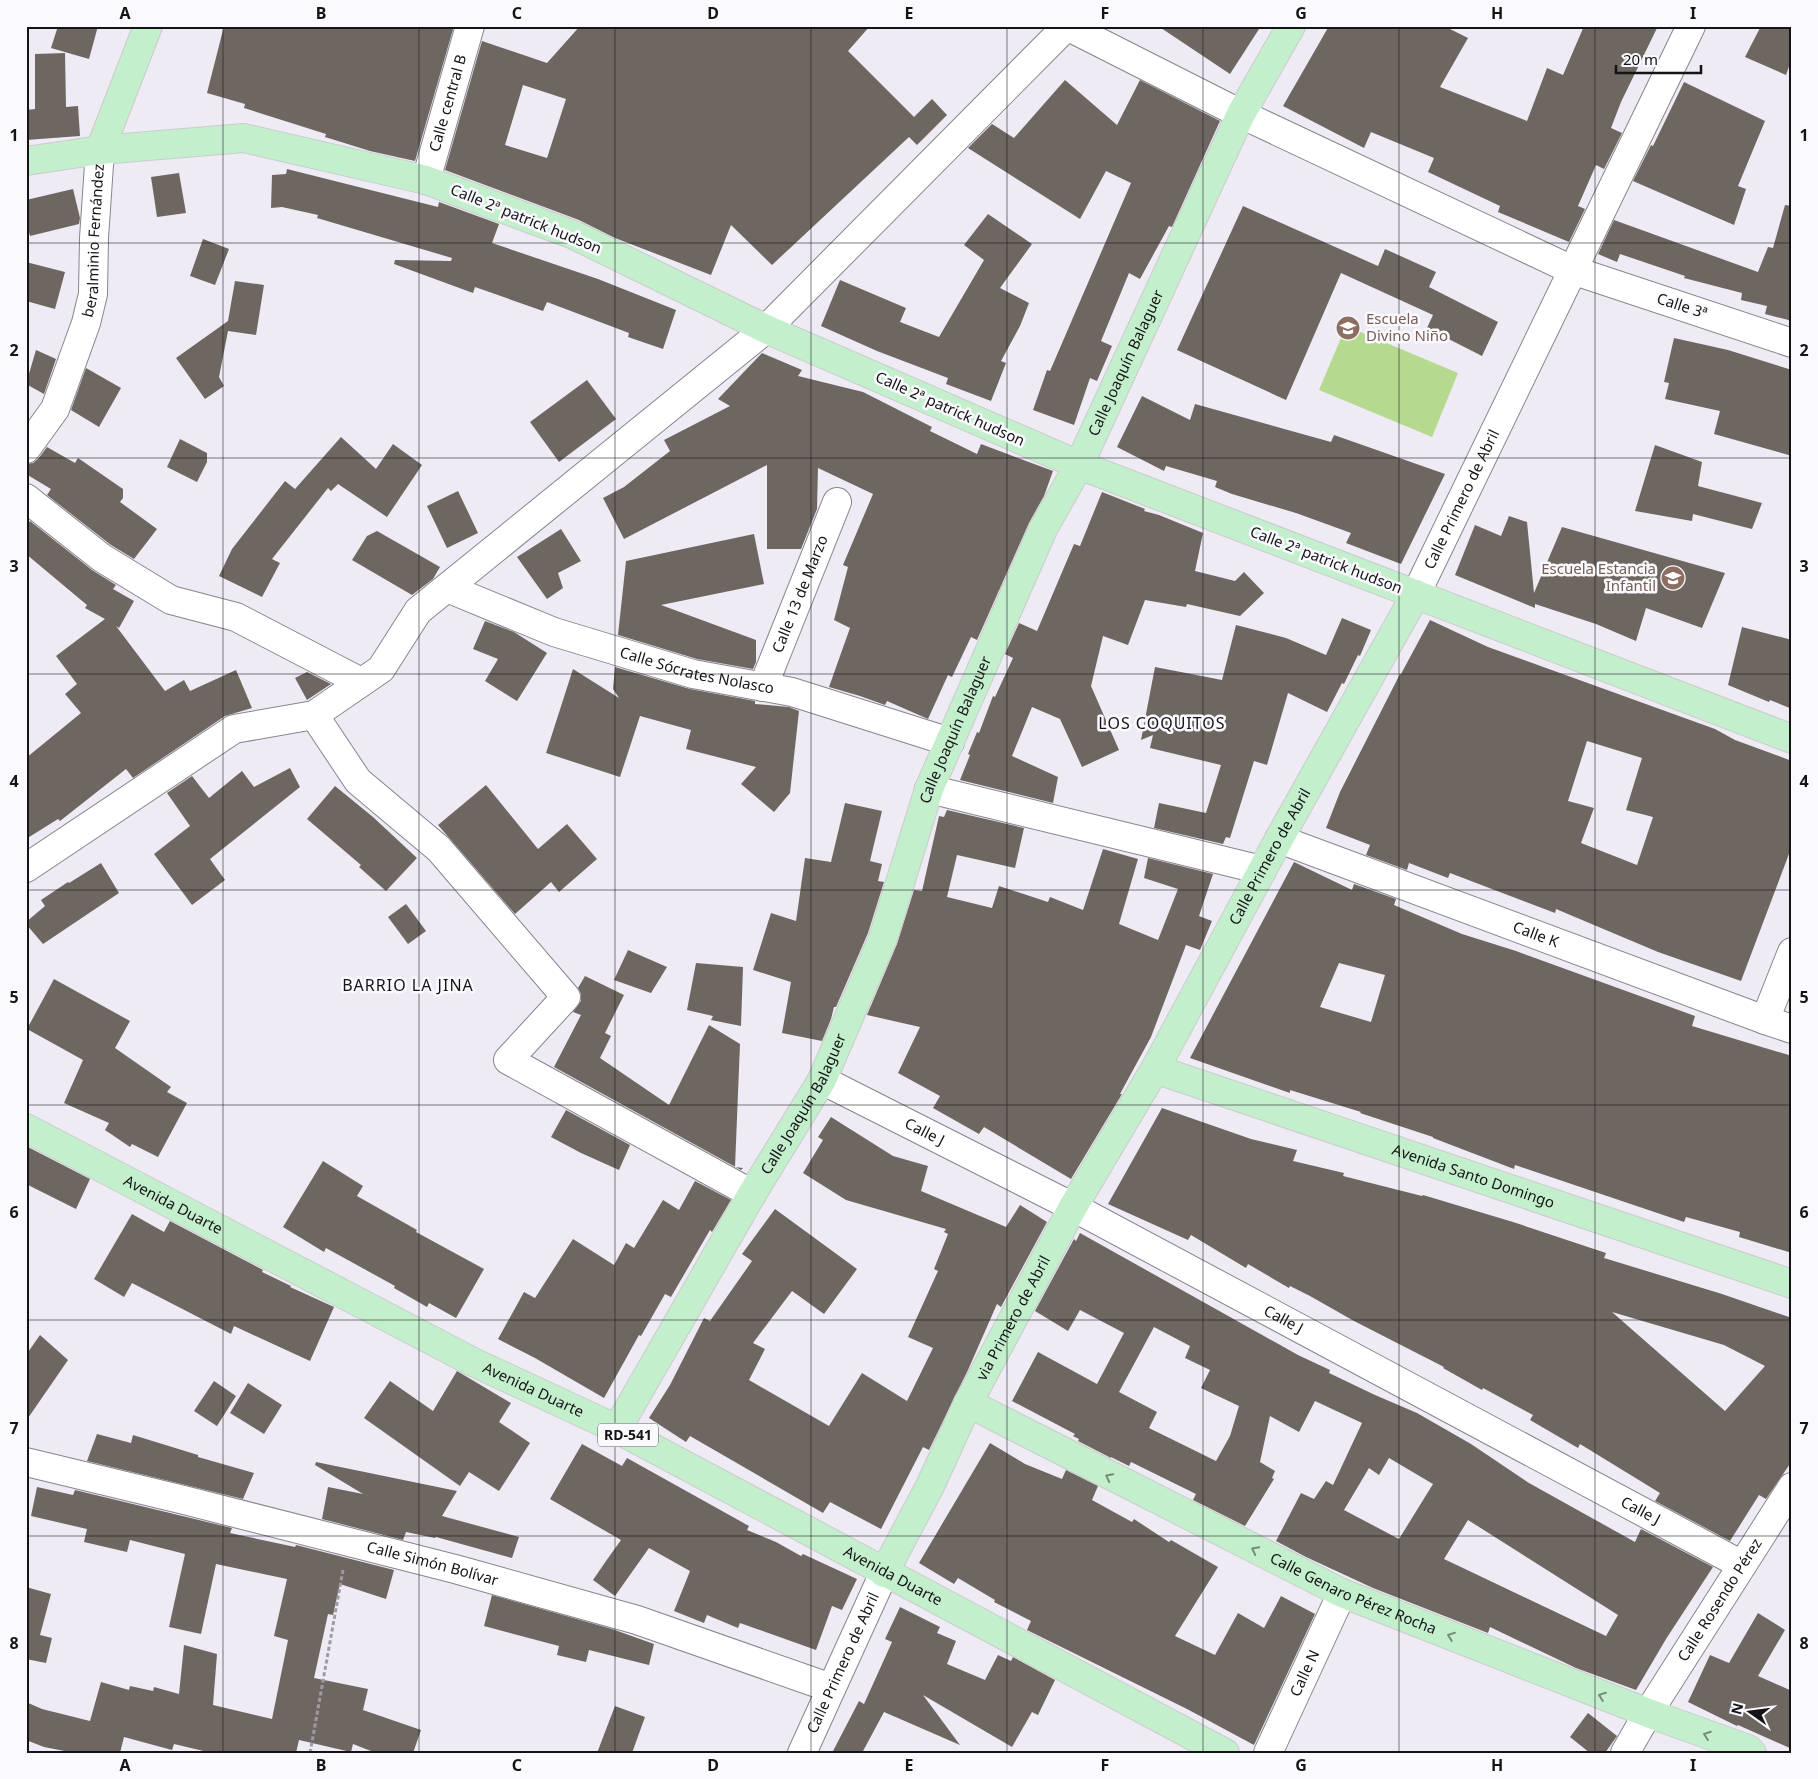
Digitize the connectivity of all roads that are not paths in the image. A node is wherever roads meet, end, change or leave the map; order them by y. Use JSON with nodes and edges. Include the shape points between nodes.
{"nodes":[{"id":1,"x":148,"y":26,"type":"edge"},
{"id":2,"x":470,"y":26,"type":"edge"},
{"id":3,"x":1291,"y":26,"type":"edge"},
{"id":4,"x":1691,"y":26,"type":"edge"},
{"id":5,"x":1241,"y":114,"type":"junction"},
{"id":6,"x":100,"y":150,"type":"junction"},
{"id":7,"x":26,"y":160,"type":"edge"},
{"id":8,"x":426,"y":180,"type":"junction"},
{"id":9,"x":1572,"y":270,"type":"junction"},
{"id":10,"x":766,"y":329,"type":"junction"},
{"id":11,"x":1792,"y":343,"type":"edge"},
{"id":12,"x":26,"y":449,"type":"edge"},
{"id":13,"x":1079,"y":465,"type":"junction"},
{"id":14,"x":26,"y":498,"type":"edge"},
{"id":15,"x":837,"y":502,"type":"dead end"},
{"id":16,"x":447,"y":588,"type":"junction"},
{"id":17,"x":1416,"y":594,"type":"junction"},
{"id":18,"x":361,"y":682,"type":"junction"},
{"id":19,"x":763,"y":686,"type":"junction"},
{"id":20,"x":314,"y":715,"type":"junction"},
{"id":21,"x":1792,"y":739,"type":"edge"},
{"id":22,"x":950,"y":742,"type":"junction"},
{"id":23,"x":929,"y":789,"type":"junction"},
{"id":24,"x":1279,"y":839,"type":"junction"},
{"id":25,"x":26,"y":868,"type":"edge"},
{"id":26,"x":1262,"y":870,"type":"junction"},
{"id":27,"x":1792,"y":952,"type":"edge"},
{"id":28,"x":1765,"y":1020,"type":"junction"},
{"id":29,"x":1792,"y":1028,"type":"edge"},
{"id":30,"x":1155,"y":1069,"type":"junction"},
{"id":31,"x":822,"y":1080,"type":"junction"},
{"id":32,"x":26,"y":1128,"type":"edge"},
{"id":33,"x":752,"y":1194,"type":"junction"},
{"id":34,"x":1074,"y":1207,"type":"junction"},
{"id":35,"x":1792,"y":1284,"type":"edge"},
{"id":36,"x":968,"y":1403,"type":"junction"},
{"id":37,"x":616,"y":1429,"type":"junction"},
{"id":38,"x":26,"y":1462,"type":"edge"},
{"id":39,"x":1792,"y":1487,"type":"edge"},
{"id":40,"x":1742,"y":1565,"type":"junction"},
{"id":41,"x":884,"y":1573,"type":"junction"},
{"id":42,"x":1342,"y":1593,"type":"junction"},
{"id":43,"x":832,"y":1688,"type":"junction"},
{"id":44,"x":1648,"y":1713,"type":"junction"},
{"id":45,"x":802,"y":1753,"type":"edge"},
{"id":46,"x":1225,"y":1753,"type":"edge"},
{"id":47,"x":1268,"y":1753,"type":"edge"},
{"id":48,"x":1625,"y":1753,"type":"edge"},
{"id":49,"x":1752,"y":1753,"type":"edge"}],
"edges":[{"from":1,"to":6,"type":"main road","name":"beralminio Fernández"},
{"from":2,"to":8,"type":"street","name":"Calle central B"},
{"from":3,"to":5,"type":"main road","name":"Calle Joaquín Balaguer"},
{"from":4,"to":9,"type":"street","name":"Calle Primero de Abril"},
{"from":5,"to":9,"type":"street","name":"Calle 3ª"},
{"from":5,"to":10,"type":"street","name":"Calle 3ª","via":[[1068,26]]},
{"from":5,"to":13,"type":"main road","name":"Calle Joaquín Balaguer"},
{"from":6,"to":7,"type":"main road","name":"Calle 2ª patrick hudson"},
{"from":6,"to":8,"type":"main road","name":"Calle 2ª patrick hudson","via":[[244,138]]},
{"from":6,"to":12,"type":"street","name":"beralminio Fernández","via":[[93,294],[86,323],[55,409]]},
{"from":8,"to":10,"type":"main road","name":"Calle 2ª patrick hudson","via":[[574,235]]},
{"from":9,"to":11,"type":"street","name":"Calle 3ª"},
{"from":9,"to":17,"type":"street","name":"Calle Primero de Abril"},
{"from":10,"to":13,"type":"main road","name":"Calle 2ª patrick hudson"},
{"from":10,"to":16,"type":"street"},
{"from":13,"to":17,"type":"main road","name":"Calle 2ª patrick hudson"},
{"from":13,"to":22,"type":"main road","name":"Calle Joaquín Balaguer","via":[[1043,529]]},
{"from":14,"to":18,"type":"street","via":[[102,558],[171,600],[236,616]]},
{"from":15,"to":19,"type":"street","name":"Calle 13 de Marzo"},
{"from":16,"to":18,"type":"street","via":[[418,611],[381,669]]},
{"from":16,"to":19,"type":"street","name":"Calle Sócrates Nolasco","via":[[554,632],[693,674]]},
{"from":17,"to":21,"type":"main road","name":"Calle 2ª patrick hudson"},
{"from":17,"to":24,"type":"main road","name":"Calle Primero de Abril"},
{"from":18,"to":20,"type":"street"},
{"from":19,"to":22,"type":"street","name":"Calle Sócrates Nolasco","via":[[792,692]]},
{"from":20,"to":25,"type":"street","via":[[234,729]]},
{"from":20,"to":33,"type":"street","via":[[358,781],[439,849],[566,997],[508,1060]]},
{"from":22,"to":23,"type":"main road","name":"Calle Joaquín Balaguer"},
{"from":23,"to":26,"type":"street"},
{"from":23,"to":31,"type":"main road","name":"Calle Joaquín Balaguer","via":[[883,938]]},
{"from":24,"to":26,"type":"main road","name":"Calle Primero de Abril"},
{"from":24,"to":28,"type":"street","name":"Calle K"},
{"from":26,"to":30,"type":"main road","name":"Calle Primero de Abril"},
{"from":27,"to":28,"type":"street"},
{"from":28,"to":29,"type":"street","name":"Calle K"},
{"from":30,"to":34,"type":"main road","name":"via Primero de Abril"},
{"from":30,"to":35,"type":"main road","name":"Avenida Santo Domingo"},
{"from":31,"to":33,"type":"main road","name":"Calle Joaquín Balaguer"},
{"from":31,"to":34,"type":"street","name":"Calle J"},
{"from":32,"to":37,"type":"main road","name":"Avenida Duarte","number":"RD-541","via":[[473,1362]]},
{"from":33,"to":37,"type":"main road","name":"Calle Joaquín Balaguer"},
{"from":34,"to":36,"type":"main road","name":"via Primero de Abril"},
{"from":34,"to":40,"type":"street","name":"Calle J"},
{"from":36,"to":41,"type":"main road","name":"via Primero de Abril","via":[[930,1486]]},
{"from":42,"to":36,"type":"main road","name":"Calle Genaro Pérez Rocha","one_way":true},
{"from":37,"to":41,"type":"main road","name":"Avenida Duarte","number":"RD-541"},
{"from":38,"to":43,"type":"street","name":"Calle Simón Bolívar","via":[[455,1569],[637,1620]]},
{"from":39,"to":40,"type":"street","name":"Calle Rosendo Pérez"},
{"from":40,"to":44,"type":"street","name":"Calle Rosendo Pérez"},
{"from":41,"to":43,"type":"street","name":"Calle Primero de Abril"},
{"from":41,"to":46,"type":"main road","name":"Avenida Duarte","number":"RD-541"},
{"from":44,"to":42,"type":"main road","name":"Calle Genaro Pérez Rocha","one_way":true},
{"from":42,"to":47,"type":"street","name":"Calle N"},
{"from":43,"to":45,"type":"street","name":"Calle Primero de Abril"},
{"from":44,"to":48,"type":"street","name":"Calle Rosendo Pérez"},
{"from":49,"to":44,"type":"main road","name":"Calle Genaro Pérez Rocha","one_way":true}]}
